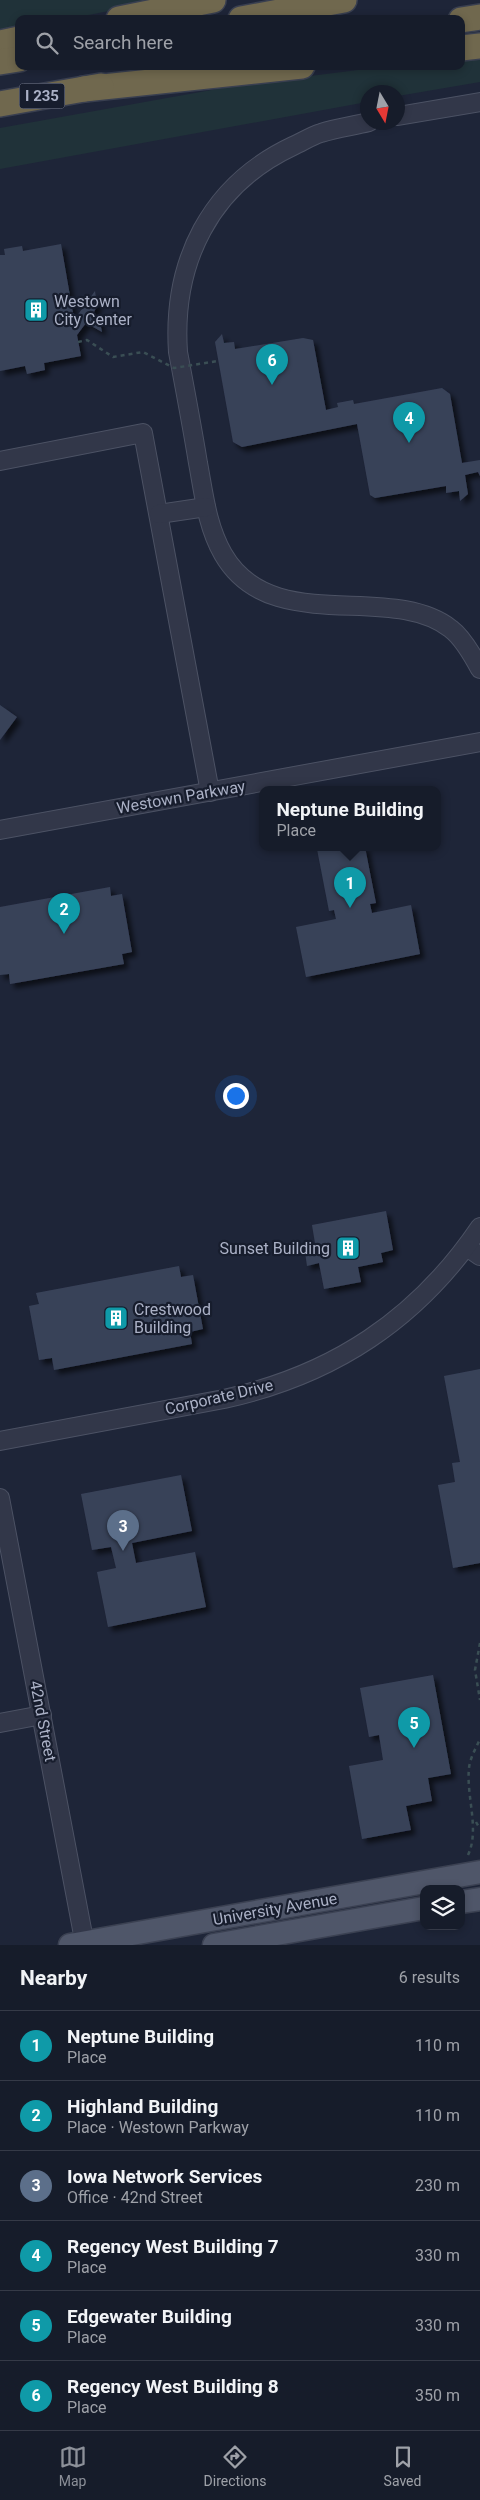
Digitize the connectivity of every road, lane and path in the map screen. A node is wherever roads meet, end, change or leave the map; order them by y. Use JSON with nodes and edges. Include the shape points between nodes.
{"nodes":[{"id":1,"x":213,"y":0,"type":"edge"},
{"id":2,"x":344,"y":0,"type":"edge"},
{"id":3,"x":139,"y":15,"type":"edge"},
{"id":4,"x":263,"y":15,"type":"edge"},
{"id":5,"x":480,"y":17,"type":"edge"},
{"id":6,"x":465,"y":19,"type":"edge"},
{"id":7,"x":15,"y":40,"type":"edge"},
{"id":8,"x":0,"y":43,"type":"edge"},
{"id":9,"x":480,"y":46,"type":"edge"},
{"id":10,"x":465,"y":48,"type":"edge"},
{"id":11,"x":15,"y":60,"type":"edge"},
{"id":12,"x":0,"y":62,"type":"edge"},
{"id":13,"x":189,"y":70,"type":"edge"},
{"id":14,"x":264,"y":70,"type":"edge"},
{"id":15,"x":84,"y":89,"type":"junction"},
{"id":16,"x":480,"y":102,"type":"edge"},
{"id":17,"x":0,"y":104,"type":"edge"},
{"id":18,"x":405,"y":115,"type":"edge"},
{"id":19,"x":360,"y":124,"type":"edge"},
{"id":20,"x":78,"y":342,"type":"dead end"},
{"id":21,"x":218,"y":361,"type":"dead end"},
{"id":22,"x":0,"y":461,"type":"edge"},
{"id":23,"x":206,"y":507,"type":"junction"},
{"id":24,"x":159,"y":514,"type":"junction"},
{"id":25,"x":480,"y":668,"type":"edge"},
{"id":26,"x":480,"y":742,"type":"edge"},
{"id":27,"x":210,"y":792,"type":"junction"},
{"id":28,"x":0,"y":830,"type":"edge"},
{"id":29,"x":480,"y":1227,"type":"edge"},
{"id":30,"x":473,"y":1252,"type":"edge"},
{"id":31,"x":0,"y":1441,"type":"edge"},
{"id":32,"x":0,"y":1498,"type":"edge"},
{"id":33,"x":480,"y":1643,"type":"edge"},
{"id":34,"x":480,"y":1700,"type":"edge"},
{"id":35,"x":42,"y":1715,"type":"junction"},
{"id":36,"x":0,"y":1723,"type":"edge"},
{"id":37,"x":480,"y":1739,"type":"edge"},
{"id":38,"x":475,"y":1821,"type":"junction"},
{"id":39,"x":480,"y":1829,"type":"edge"},
{"id":40,"x":472,"y":1866,"type":"edge"},
{"id":41,"x":480,"y":1898,"type":"edge"},
{"id":42,"x":465,"y":1901,"type":"edge"},
{"id":43,"x":420,"y":1909,"type":"edge"},
{"id":44,"x":80,"y":1944,"type":"edge"},
{"id":45,"x":214,"y":1945,"type":"edge"}],
"edges":[{"from":1,"to":3,"type":"highway"},
{"from":2,"to":4,"type":"highway"},
{"from":5,"to":6,"type":"highway"},
{"from":7,"to":8,"type":"highway"},
{"from":9,"to":10,"type":"highway"},
{"from":11,"to":12,"type":"highway","number":"I 235"},
{"from":13,"to":15,"type":"highway","number":"I 235"},
{"from":14,"to":15,"type":"highway"},
{"from":15,"to":17,"type":"highway","number":"I 235"},
{"from":16,"to":18,"type":"street"},
{"from":19,"to":23,"type":"street","via":[[320,134],[275,154],[255,167],[209,214],[193,246],[180,287],[176,323],[178,352]]},
{"from":20,"to":21,"type":"path","bridge":true,"via":[[87,340],[113,357],[143,352],[174,368]]},
{"from":22,"to":24,"type":"street","via":[[143,433]]},
{"from":23,"to":24,"type":"street"},
{"from":23,"to":25,"type":"street","via":[[210,528],[223,555],[234,570],[260,590],[327,606],[421,614],[451,629]]},
{"from":24,"to":27,"type":"street"},
{"from":26,"to":27,"type":"street","name":"Westown Parkway"},
{"from":27,"to":28,"type":"street","name":"Westown Parkway"},
{"from":29,"to":30,"type":"street","name":"Corporate Drive"},
{"from":30,"to":31,"type":"street","name":"Corporate Drive","via":[[389,1326],[339,1358],[300,1376],[256,1392],[224,1399]]},
{"from":32,"to":35,"type":"street","name":"42nd Street"},
{"from":33,"to":34,"type":"path","via":[[475,1670]]},
{"from":35,"to":36,"type":"street"},
{"from":35,"to":44,"type":"street","name":"42nd Street"},
{"from":37,"to":38,"type":"path","via":[[469,1769]]},
{"from":38,"to":39,"type":"path"},
{"from":38,"to":40,"type":"path"},
{"from":40,"to":44,"type":"main road","name":"University Avenue"},
{"from":41,"to":42,"type":"main road"},
{"from":43,"to":45,"type":"main road","name":"University Avenue"}]}
